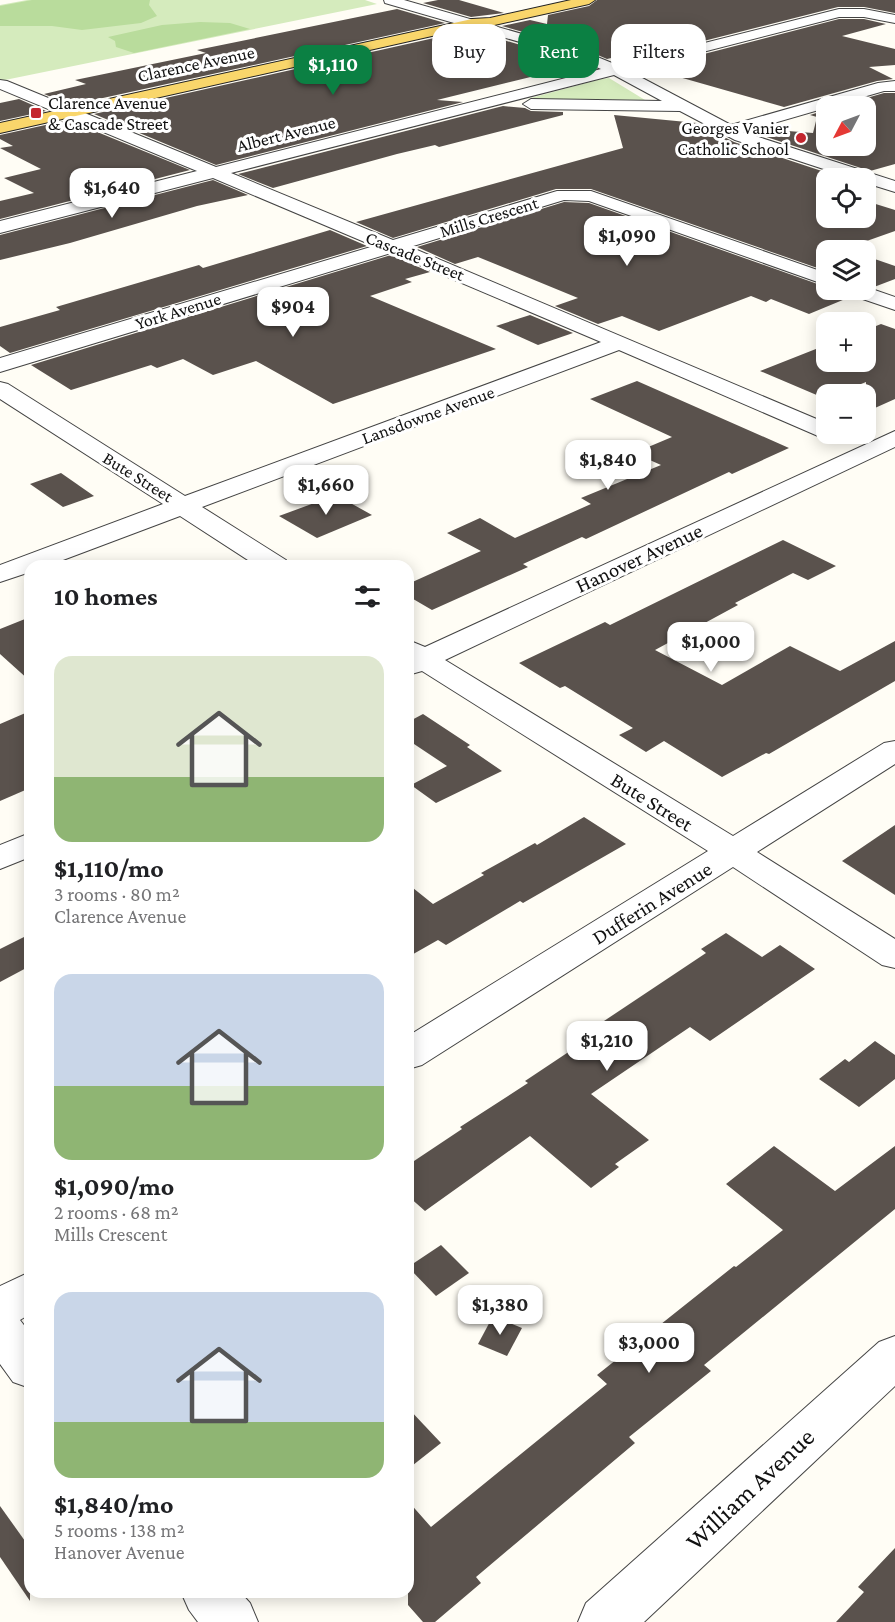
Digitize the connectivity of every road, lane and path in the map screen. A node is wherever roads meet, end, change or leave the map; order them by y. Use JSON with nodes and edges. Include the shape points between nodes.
{"nodes":[{"id":1,"x":390,"y":0,"type":"edge"},
{"id":2,"x":536,"y":0,"type":"edge"},
{"id":3,"x":589,"y":0,"type":"edge"},
{"id":4,"x":480,"y":8,"type":"dead end"},
{"id":5,"x":441,"y":15,"type":"junction"},
{"id":6,"x":895,"y":19,"type":"edge"},
{"id":7,"x":472,"y":23,"type":"junction"},
{"id":8,"x":706,"y":47,"type":"edge"},
{"id":9,"x":611,"y":68,"type":"edge"},
{"id":10,"x":611,"y":71,"type":"edge"},
{"id":11,"x":631,"y":78,"type":"edge"},
{"id":12,"x":2,"y":84,"type":"dead end"},
{"id":13,"x":895,"y":86,"type":"edge"},
{"id":14,"x":490,"y":103,"type":"junction"},
{"id":15,"x":682,"y":106,"type":"junction"},
{"id":16,"x":72,"y":112,"type":"junction"},
{"id":17,"x":0,"y":128,"type":"edge"},
{"id":18,"x":728,"y":131,"type":"junction"},
{"id":19,"x":216,"y":172,"type":"junction"},
{"id":20,"x":895,"y":187,"type":"edge"},
{"id":21,"x":0,"y":227,"type":"edge"},
{"id":22,"x":391,"y":247,"type":"junction"},
{"id":23,"x":816,"y":275,"type":"edge"},
{"id":24,"x":876,"y":297,"type":"edge"},
{"id":25,"x":895,"y":303,"type":"edge"},
{"id":26,"x":619,"y":343,"type":"junction"},
{"id":27,"x":0,"y":365,"type":"edge"},
{"id":28,"x":0,"y":389,"type":"edge"},
{"id":29,"x":816,"y":427,"type":"edge"},
{"id":30,"x":895,"y":438,"type":"edge"},
{"id":31,"x":857,"y":444,"type":"edge"},
{"id":32,"x":870,"y":449,"type":"junction"},
{"id":33,"x":895,"y":460,"type":"edge"},
{"id":34,"x":183,"y":505,"type":"junction"},
{"id":35,"x":37,"y":560,"type":"edge"},
{"id":36,"x":267,"y":560,"type":"edge"},
{"id":37,"x":24,"y":565,"type":"edge"},
{"id":38,"x":0,"y":574,"type":"edge"},
{"id":39,"x":414,"y":658,"type":"edge"},
{"id":40,"x":414,"y":659,"type":"edge"},
{"id":41,"x":895,"y":750,"type":"edge"},
{"id":42,"x":24,"y":847,"type":"edge"},
{"id":43,"x":733,"y":852,"type":"junction"},
{"id":44,"x":0,"y":858,"type":"edge"},
{"id":45,"x":895,"y":956,"type":"edge"},
{"id":46,"x":414,"y":1051,"type":"edge"},
{"id":47,"x":24,"y":1295,"type":"edge"},
{"id":48,"x":0,"y":1309,"type":"edge"},
{"id":49,"x":0,"y":1329,"type":"edge"},
{"id":50,"x":895,"y":1356,"type":"edge"},
{"id":51,"x":24,"y":1360,"type":"edge"},
{"id":52,"x":212,"y":1598,"type":"edge"},
{"id":53,"x":231,"y":1622,"type":"edge"},
{"id":54,"x":605,"y":1622,"type":"edge"}],
"edges":[{"from":1,"to":5,"type":"street"},
{"from":2,"to":7,"type":"main road","name":"Clarence Avenue","via":[[477,18]]},
{"from":3,"to":7,"type":"main road","name":"Clarence Avenue"},
{"from":4,"to":5,"type":"main road"},
{"from":5,"to":7,"type":"street"},
{"from":6,"to":8,"type":"street","name":"Albert Avenue","via":[[839,13]]},
{"from":7,"to":9,"type":"street"},
{"from":7,"to":16,"type":"main road","name":"Clarence Avenue"},
{"from":10,"to":14,"type":"street","name":"Albert Avenue"},
{"from":11,"to":15,"type":"street"},
{"from":12,"to":16,"type":"street","name":"Cascade Street"},
{"from":13,"to":18,"type":"street","via":[[883,86]]},
{"from":14,"to":15,"type":"street"},
{"from":14,"to":19,"type":"street","name":"Albert Avenue"},
{"from":15,"to":18,"type":"street"},
{"from":16,"to":17,"type":"main road","name":"Clarence Avenue"},
{"from":16,"to":19,"type":"street","name":"Cascade Street"},
{"from":18,"to":20,"type":"street"},
{"from":19,"to":21,"type":"street","name":"Albert Avenue"},
{"from":19,"to":22,"type":"street","name":"Cascade Street"},
{"from":22,"to":23,"type":"street","name":"Mills Crescent","via":[[577,194]]},
{"from":22,"to":26,"type":"street","name":"Cascade Street"},
{"from":22,"to":27,"type":"street","name":"York Avenue"},
{"from":24,"to":25,"type":"street"},
{"from":26,"to":29,"type":"street","name":"Cascade Street"},
{"from":26,"to":34,"type":"street","name":"Lansdowne Avenue"},
{"from":28,"to":34,"type":"street","name":"Bute Street"},
{"from":30,"to":32,"type":"street"},
{"from":31,"to":32,"type":"street"},
{"from":32,"to":33,"type":"street"},
{"from":32,"to":39,"type":"street","name":"Hanover Avenue"},
{"from":34,"to":35,"type":"street","name":"Lansdowne Avenue"},
{"from":34,"to":36,"type":"street","name":"Bute Street"},
{"from":37,"to":38,"type":"street","name":"Lansdowne Avenue"},
{"from":40,"to":43,"type":"street","name":"Bute Street"},
{"from":41,"to":43,"type":"street","name":"Dufferin Avenue"},
{"from":42,"to":44,"type":"street"},
{"from":43,"to":45,"type":"street","name":"Bute Street"},
{"from":43,"to":46,"type":"street","name":"Dufferin Avenue"},
{"from":47,"to":48,"type":"street"},
{"from":49,"to":51,"type":"street"},
{"from":50,"to":54,"type":"street","name":"William Avenue"},
{"from":52,"to":53,"type":"street"}]}
